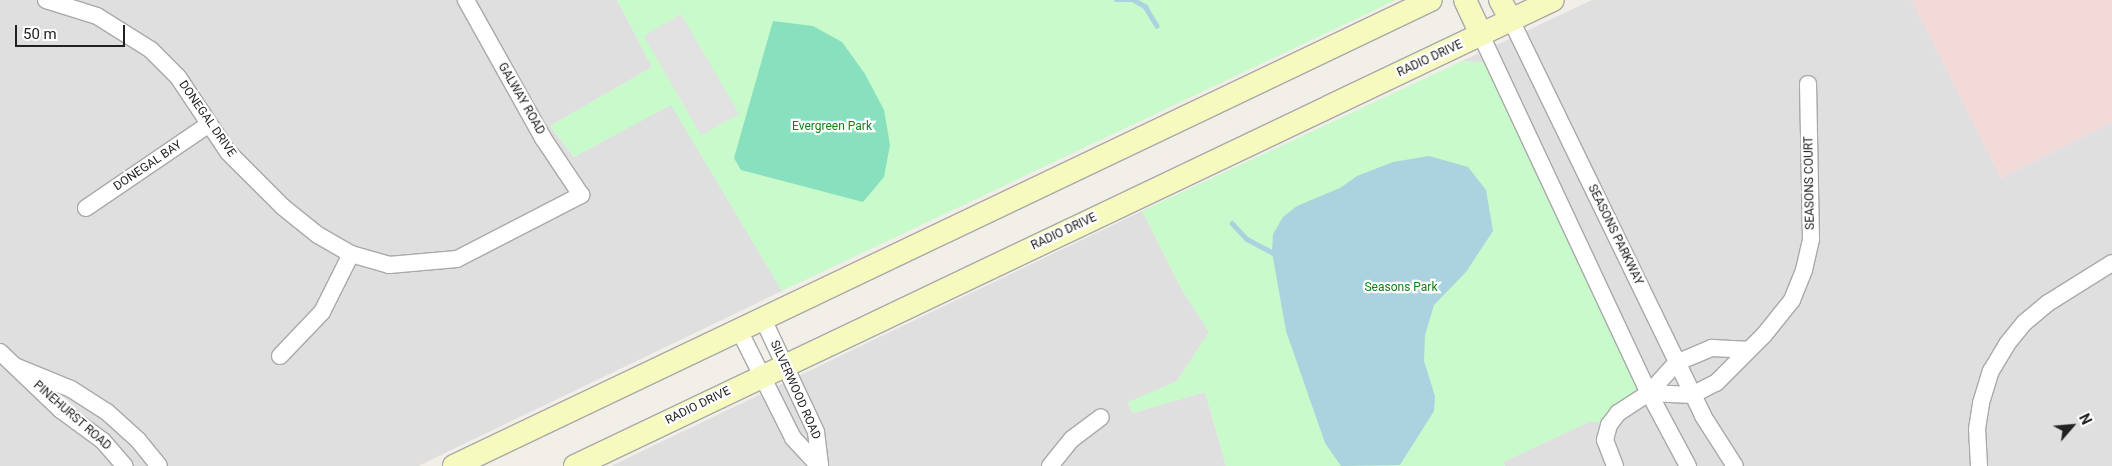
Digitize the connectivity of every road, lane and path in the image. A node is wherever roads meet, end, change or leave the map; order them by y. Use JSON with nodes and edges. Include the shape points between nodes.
{"nodes":[{"id":1,"x":46,"y":0,"type":"edge"},
{"id":2,"x":466,"y":0,"type":"edge"},
{"id":3,"x":1430,"y":0,"type":"edge"},
{"id":4,"x":1465,"y":0,"type":"edge"},
{"id":5,"x":1500,"y":0,"type":"edge"},
{"id":6,"x":1553,"y":0,"type":"edge"},
{"id":7,"x":1511,"y":20,"type":"junction"},
{"id":8,"x":1480,"y":35,"type":"junction"},
{"id":9,"x":1808,"y":84,"type":"dead end"},
{"id":10,"x":209,"y":124,"type":"junction"},
{"id":11,"x":581,"y":195,"type":"joint"},
{"id":12,"x":86,"y":208,"type":"dead end"},
{"id":13,"x":352,"y":254,"type":"junction"},
{"id":14,"x":2112,"y":263,"type":"edge"},
{"id":15,"x":762,"y":316,"type":"junction"},
{"id":16,"x":738,"y":328,"type":"junction"},
{"id":17,"x":1746,"y":350,"type":"junction"},
{"id":18,"x":0,"y":352,"type":"edge"},
{"id":19,"x":280,"y":356,"type":"dead end"},
{"id":20,"x":1676,"y":363,"type":"junction"},
{"id":21,"x":785,"y":364,"type":"junction"},
{"id":22,"x":17,"y":367,"type":"junction"},
{"id":23,"x":762,"y":375,"type":"junction"},
{"id":24,"x":1649,"y":393,"type":"junction"},
{"id":25,"x":1692,"y":395,"type":"junction"},
{"id":26,"x":1101,"y":417,"type":"dead end"},
{"id":27,"x":125,"y":466,"type":"edge"},
{"id":28,"x":159,"y":466,"type":"edge"},
{"id":29,"x":454,"y":466,"type":"edge"},
{"id":30,"x":575,"y":466,"type":"edge"},
{"id":31,"x":819,"y":466,"type":"edge"},
{"id":32,"x":1050,"y":466,"type":"edge"},
{"id":33,"x":1615,"y":466,"type":"edge"},
{"id":34,"x":1688,"y":466,"type":"edge"},
{"id":35,"x":1735,"y":466,"type":"edge"},
{"id":36,"x":1979,"y":466,"type":"edge"}],
"edges":[{"from":1,"to":10,"type":"street","name":"DONEGAL DRIVE","via":[[97,16],[151,50],[178,77]]},
{"from":2,"to":11,"type":"street","name":"GALWAY ROAD","via":[[543,138]]},
{"from":3,"to":15,"type":"main road"},
{"from":4,"to":8,"type":"main road"},
{"from":5,"to":7,"type":"main road","name":"SEASONS PARKWAY"},
{"from":6,"to":7,"type":"main road","name":"RADIO DRIVE"},
{"from":7,"to":8,"type":"main road","name":"RADIO DRIVE"},
{"from":7,"to":20,"type":"street","name":"SEASONS PARKWAY"},
{"from":8,"to":21,"type":"main road","name":"RADIO DRIVE"},
{"from":8,"to":24,"type":"street"},
{"from":9,"to":17,"type":"street","name":"SEASONS COURT","via":[[1813,211],[1804,270],[1792,300],[1764,335]]},
{"from":10,"to":12,"type":"street","name":"DONEGAL BAY"},
{"from":10,"to":13,"type":"street","name":"DONEGAL DRIVE","via":[[228,152],[283,208],[318,235]]},
{"from":11,"to":13,"type":"street","name":"DONEGAL DRIVE","via":[[457,259],[389,265]]},
{"from":13,"to":19,"type":"street","via":[[322,312]]},
{"from":14,"to":36,"type":"street","via":[[2042,308],[2007,344],[1991,371],[1981,403],[1977,428]]},
{"from":15,"to":16,"type":"main road"},
{"from":15,"to":21,"type":"street","name":"SILVERWOOD ROAD"},
{"from":16,"to":23,"type":"street","name":"SILVERWOOD ROAD"},
{"from":16,"to":29,"type":"main road"},
{"from":17,"to":20,"type":"street","via":[[1712,348]]},
{"from":17,"to":25,"type":"street","name":"SEASONS COURT","via":[[1725,376]]},
{"from":18,"to":22,"type":"street","name":"PINEHURST ROAD"},
{"from":20,"to":24,"type":"street"},
{"from":20,"to":25,"type":"street","name":"SEASONS PARKWAY"},
{"from":21,"to":23,"type":"main road","name":"RADIO DRIVE"},
{"from":21,"to":31,"type":"street","name":"SILVERWOOD ROAD","via":[[818,437]]},
{"from":22,"to":27,"type":"street","name":"PINEHURST ROAD","via":[[61,410],[103,441]]},
{"from":22,"to":28,"type":"street","name":"PINEHURST ROAD","via":[[71,389],[107,412],[138,440]]},
{"from":23,"to":30,"type":"main road","name":"RADIO DRIVE"},
{"from":23,"to":31,"type":"street","name":"SILVERWOOD ROAD","via":[[793,438]]},
{"from":24,"to":25,"type":"street"},
{"from":24,"to":33,"type":"street","via":[[1630,403],[1609,425],[1605,440]]},
{"from":24,"to":34,"type":"street"},
{"from":25,"to":35,"type":"street","name":"SEASONS PARKWAY","via":[[1712,434]]},
{"from":26,"to":32,"type":"street","via":[[1072,439]]}]}
